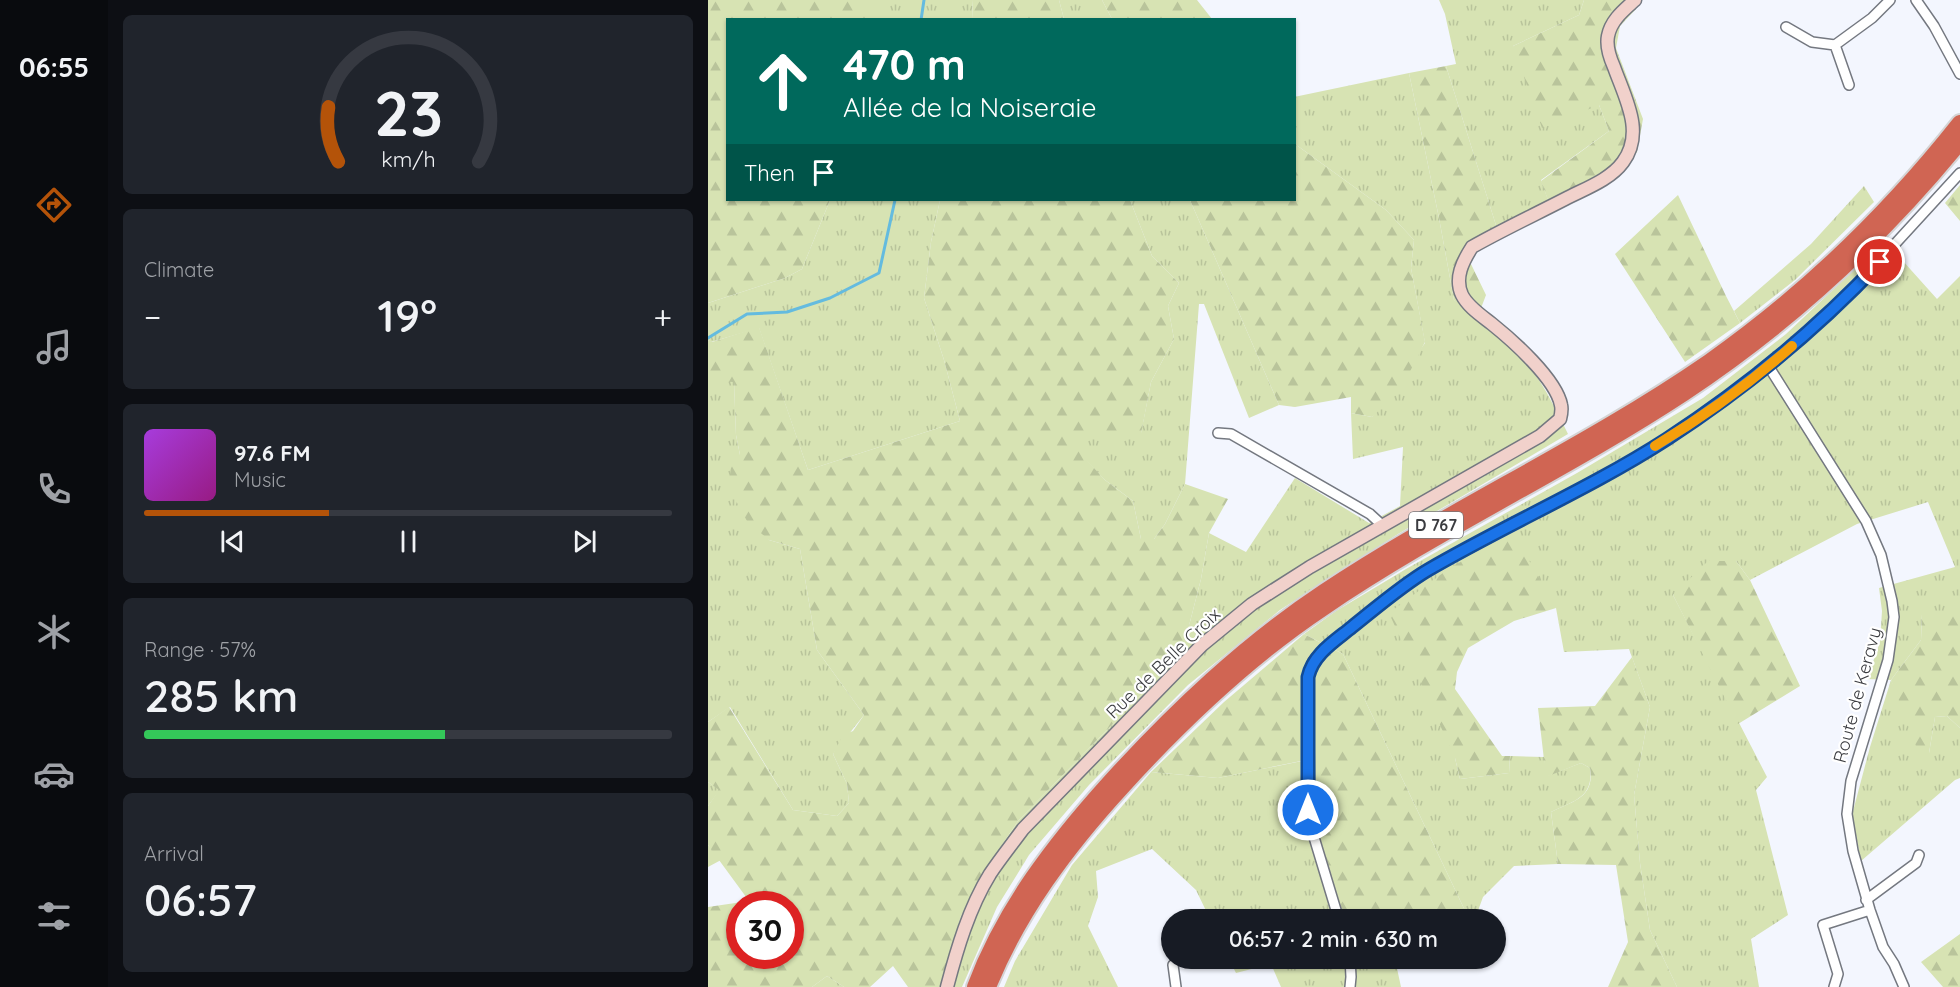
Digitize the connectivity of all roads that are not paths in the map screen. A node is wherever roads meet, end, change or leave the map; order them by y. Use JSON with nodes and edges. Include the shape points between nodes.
{"nodes":[{"id":1,"x":1635,"y":0,"type":"edge"},
{"id":2,"x":1890,"y":0,"type":"edge"},
{"id":3,"x":1916,"y":0,"type":"edge"},
{"id":4,"x":1786,"y":27,"type":"dead end"},
{"id":5,"x":1835,"y":45,"type":"junction"},
{"id":6,"x":1960,"y":74,"type":"edge"},
{"id":7,"x":1849,"y":85,"type":"dead end"},
{"id":8,"x":1960,"y":123,"type":"edge"},
{"id":9,"x":1960,"y":142,"type":"edge"},
{"id":10,"x":1960,"y":173,"type":"edge"},
{"id":11,"x":1769,"y":367,"type":"junction"},
{"id":12,"x":1218,"y":433,"type":"dead end"},
{"id":13,"x":1382,"y":525,"type":"junction"},
{"id":14,"x":1919,"y":855,"type":"dead end"},
{"id":15,"x":1866,"y":900,"type":"junction"},
{"id":16,"x":1336,"y":909,"type":"edge"},
{"id":17,"x":1870,"y":910,"type":"junction"},
{"id":18,"x":1174,"y":969,"type":"edge"},
{"id":19,"x":1350,"y":969,"type":"edge"},
{"id":20,"x":1901,"y":985,"type":"edge"},
{"id":21,"x":947,"y":987,"type":"edge"},
{"id":22,"x":975,"y":987,"type":"edge"},
{"id":23,"x":988,"y":987,"type":"edge"},
{"id":24,"x":1176,"y":987,"type":"edge"},
{"id":25,"x":1350,"y":987,"type":"edge"},
{"id":26,"x":1834,"y":987,"type":"edge"}],
"edges":[{"from":1,"to":13,"type":"street","name":"Rue de Belle Croix","number":"D 767","via":[[1619,15],[1608,37],[1608,49],[1634,125],[1633,141],[1622,164],[1602,180],[1472,247],[1462,263],[1459,279],[1461,295],[1518,345],[1542,372],[1562,406],[1560,419],[1540,436]]},
{"from":2,"to":5,"type":"street"},
{"from":3,"to":6,"type":"street"},
{"from":4,"to":5,"type":"street","via":[[1812,42]]},
{"from":5,"to":7,"type":"street"},
{"from":8,"to":22,"type":"highway","number":"D 767","via":[[1864,231],[1796,294],[1711,360],[1638,407],[1353,573],[1275,626],[1214,677],[1147,741],[1048,856],[1013,908]]},
{"from":9,"to":23,"type":"highway","number":"D 767","via":[[1851,260],[1728,363],[1646,417],[1352,588],[1235,675],[1156,750],[1076,839],[1023,915]]},
{"from":10,"to":11,"type":"street","via":[[1851,292]]},
{"from":11,"to":15,"type":"street","name":"Route de Keravy","via":[[1866,521],[1881,555],[1892,601],[1894,617],[1888,660],[1851,781],[1847,814],[1852,851]]},
{"from":11,"to":16,"type":"street","via":[[1666,440],[1427,571],[1393,594],[1313,661],[1308,677],[1308,810]]},
{"from":12,"to":13,"type":"street","via":[[1231,435],[1370,514]]},
{"from":13,"to":21,"type":"street","name":"Rue de Belle Croix","number":"D 767","via":[[1252,604],[1202,645],[1023,830],[989,876],[965,928]]},
{"from":14,"to":15,"type":"street","via":[[1916,863]]},
{"from":15,"to":17,"type":"street","name":"Route de Keravy"},
{"from":17,"to":20,"type":"street","name":"Route de Keravy"},
{"from":17,"to":26,"type":"street","via":[[1823,926],[1838,974]]},
{"from":18,"to":24,"type":"street"},
{"from":19,"to":25,"type":"street"}]}
